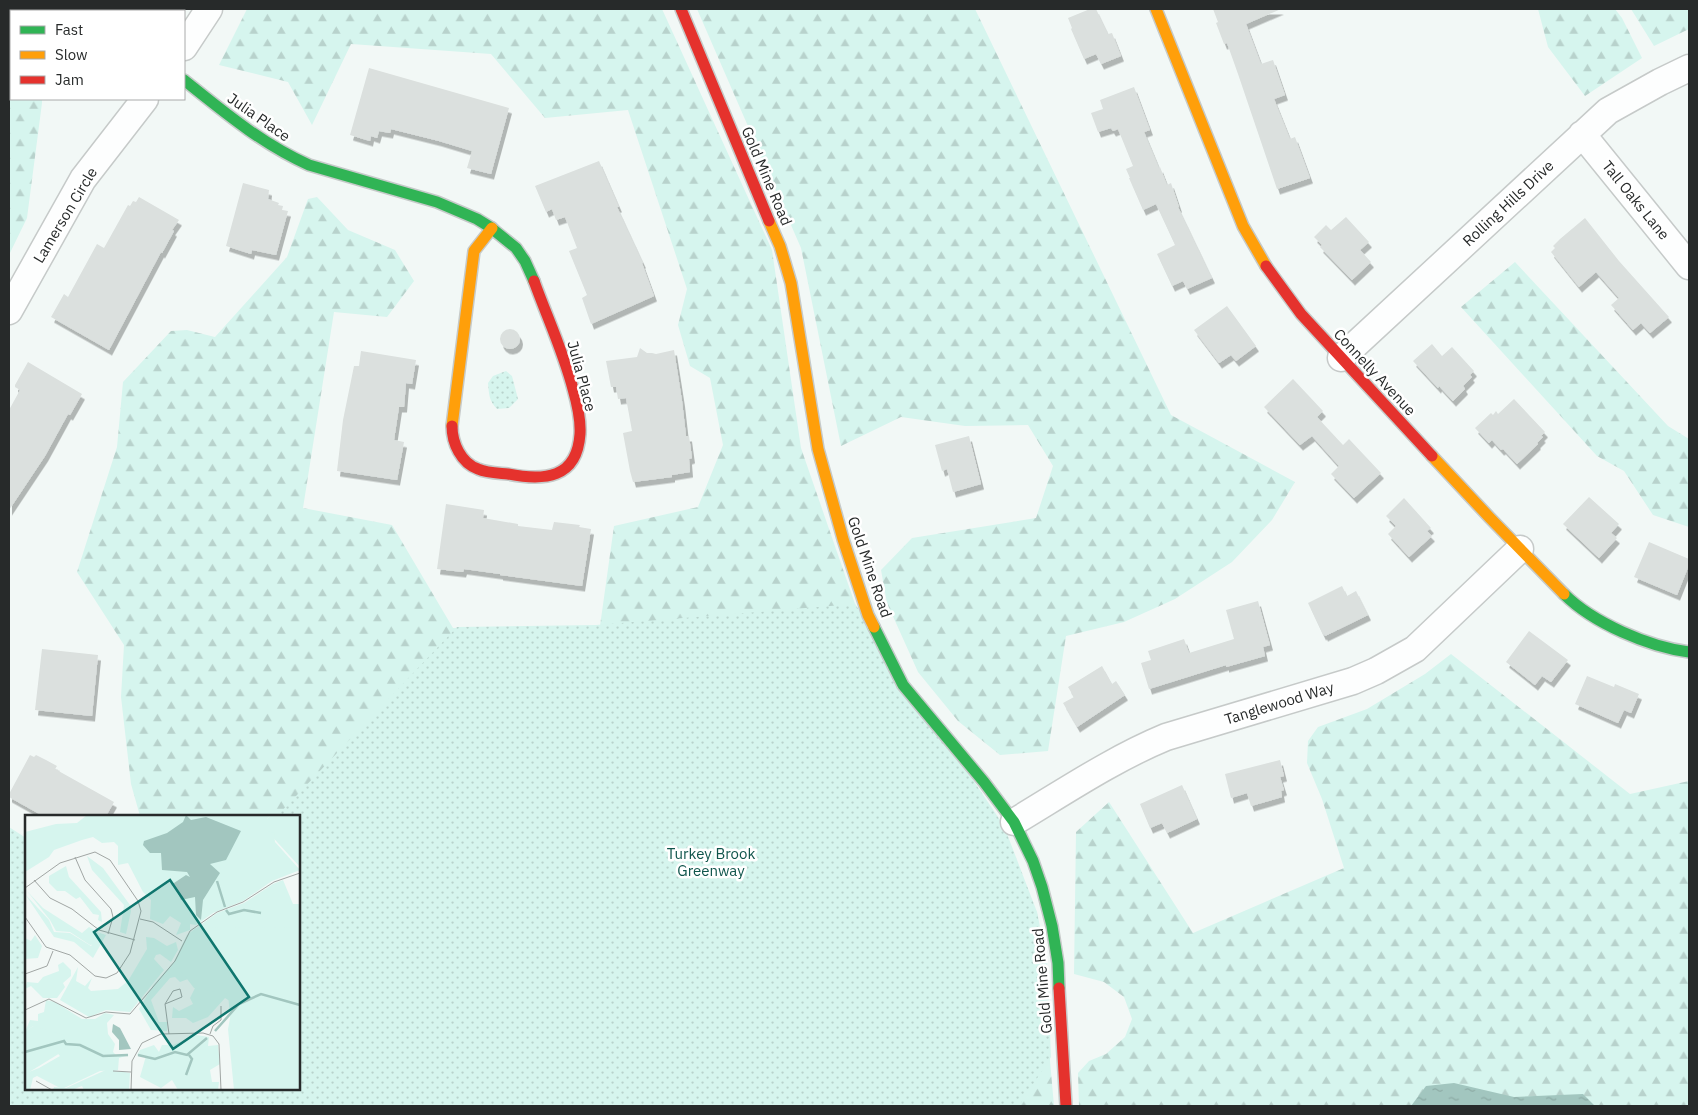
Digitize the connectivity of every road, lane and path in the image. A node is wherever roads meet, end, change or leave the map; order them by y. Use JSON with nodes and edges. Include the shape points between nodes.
{"nodes":[{"id":1,"x":209,"y":9,"type":"edge"},
{"id":2,"x":681,"y":9,"type":"edge"},
{"id":3,"x":1156,"y":9,"type":"edge"},
{"id":4,"x":185,"y":45,"type":"edge"},
{"id":5,"x":1689,"y":68,"type":"edge"},
{"id":6,"x":185,"y":81,"type":"edge"},
{"id":7,"x":144,"y":100,"type":"edge"},
{"id":8,"x":1582,"y":134,"type":"junction"},
{"id":9,"x":492,"y":228,"type":"junction"},
{"id":10,"x":1689,"y":266,"type":"edge"},
{"id":11,"x":9,"y":311,"type":"edge"},
{"id":12,"x":1341,"y":358,"type":"junction"},
{"id":13,"x":1520,"y":549,"type":"junction"},
{"id":14,"x":1689,"y":652,"type":"edge"},
{"id":15,"x":1014,"y":822,"type":"junction"},
{"id":16,"x":1066,"y":1106,"type":"edge"}],
"edges":[{"from":1,"to":4,"type":"street"},
{"from":2,"to":15,"type":"street","name":"Gold Mine Road","via":[[780,246],[791,283],[818,449],[868,615],[903,685]]},
{"from":3,"to":12,"type":"street","name":"Connelly Avenue","via":[[1244,226],[1283,291]]},
{"from":5,"to":8,"type":"street","name":"Rolling Hills Drive","via":[[1608,111]]},
{"from":6,"to":9,"type":"street","name":"Julia Place","via":[[254,134],[291,157],[452,206]]},
{"from":7,"to":11,"type":"street","name":"Lamerson Circle","via":[[83,179]]},
{"from":8,"to":10,"type":"street","name":"Tall Oaks Lane"},
{"from":8,"to":12,"type":"street","name":"Rolling Hills Drive"},
{"from":9,"to":9,"type":"street","name":"Julia Place","via":[[474,252],[453,440],[463,457],[478,469],[548,477],[568,466],[578,450],[576,401],[555,333],[524,259]]},
{"from":12,"to":13,"type":"street","name":"Connelly Avenue"},
{"from":13,"to":14,"type":"street","name":"Connelly Avenue","via":[[1571,601],[1611,627],[1644,641]]},
{"from":13,"to":15,"type":"street","name":"Tanglewood Way","via":[[1415,649],[1382,668],[1320,692],[1159,740],[1125,756]]},
{"from":15,"to":16,"type":"street","name":"Gold Mine Road","via":[[1036,870],[1052,926],[1058,963]]}]}
